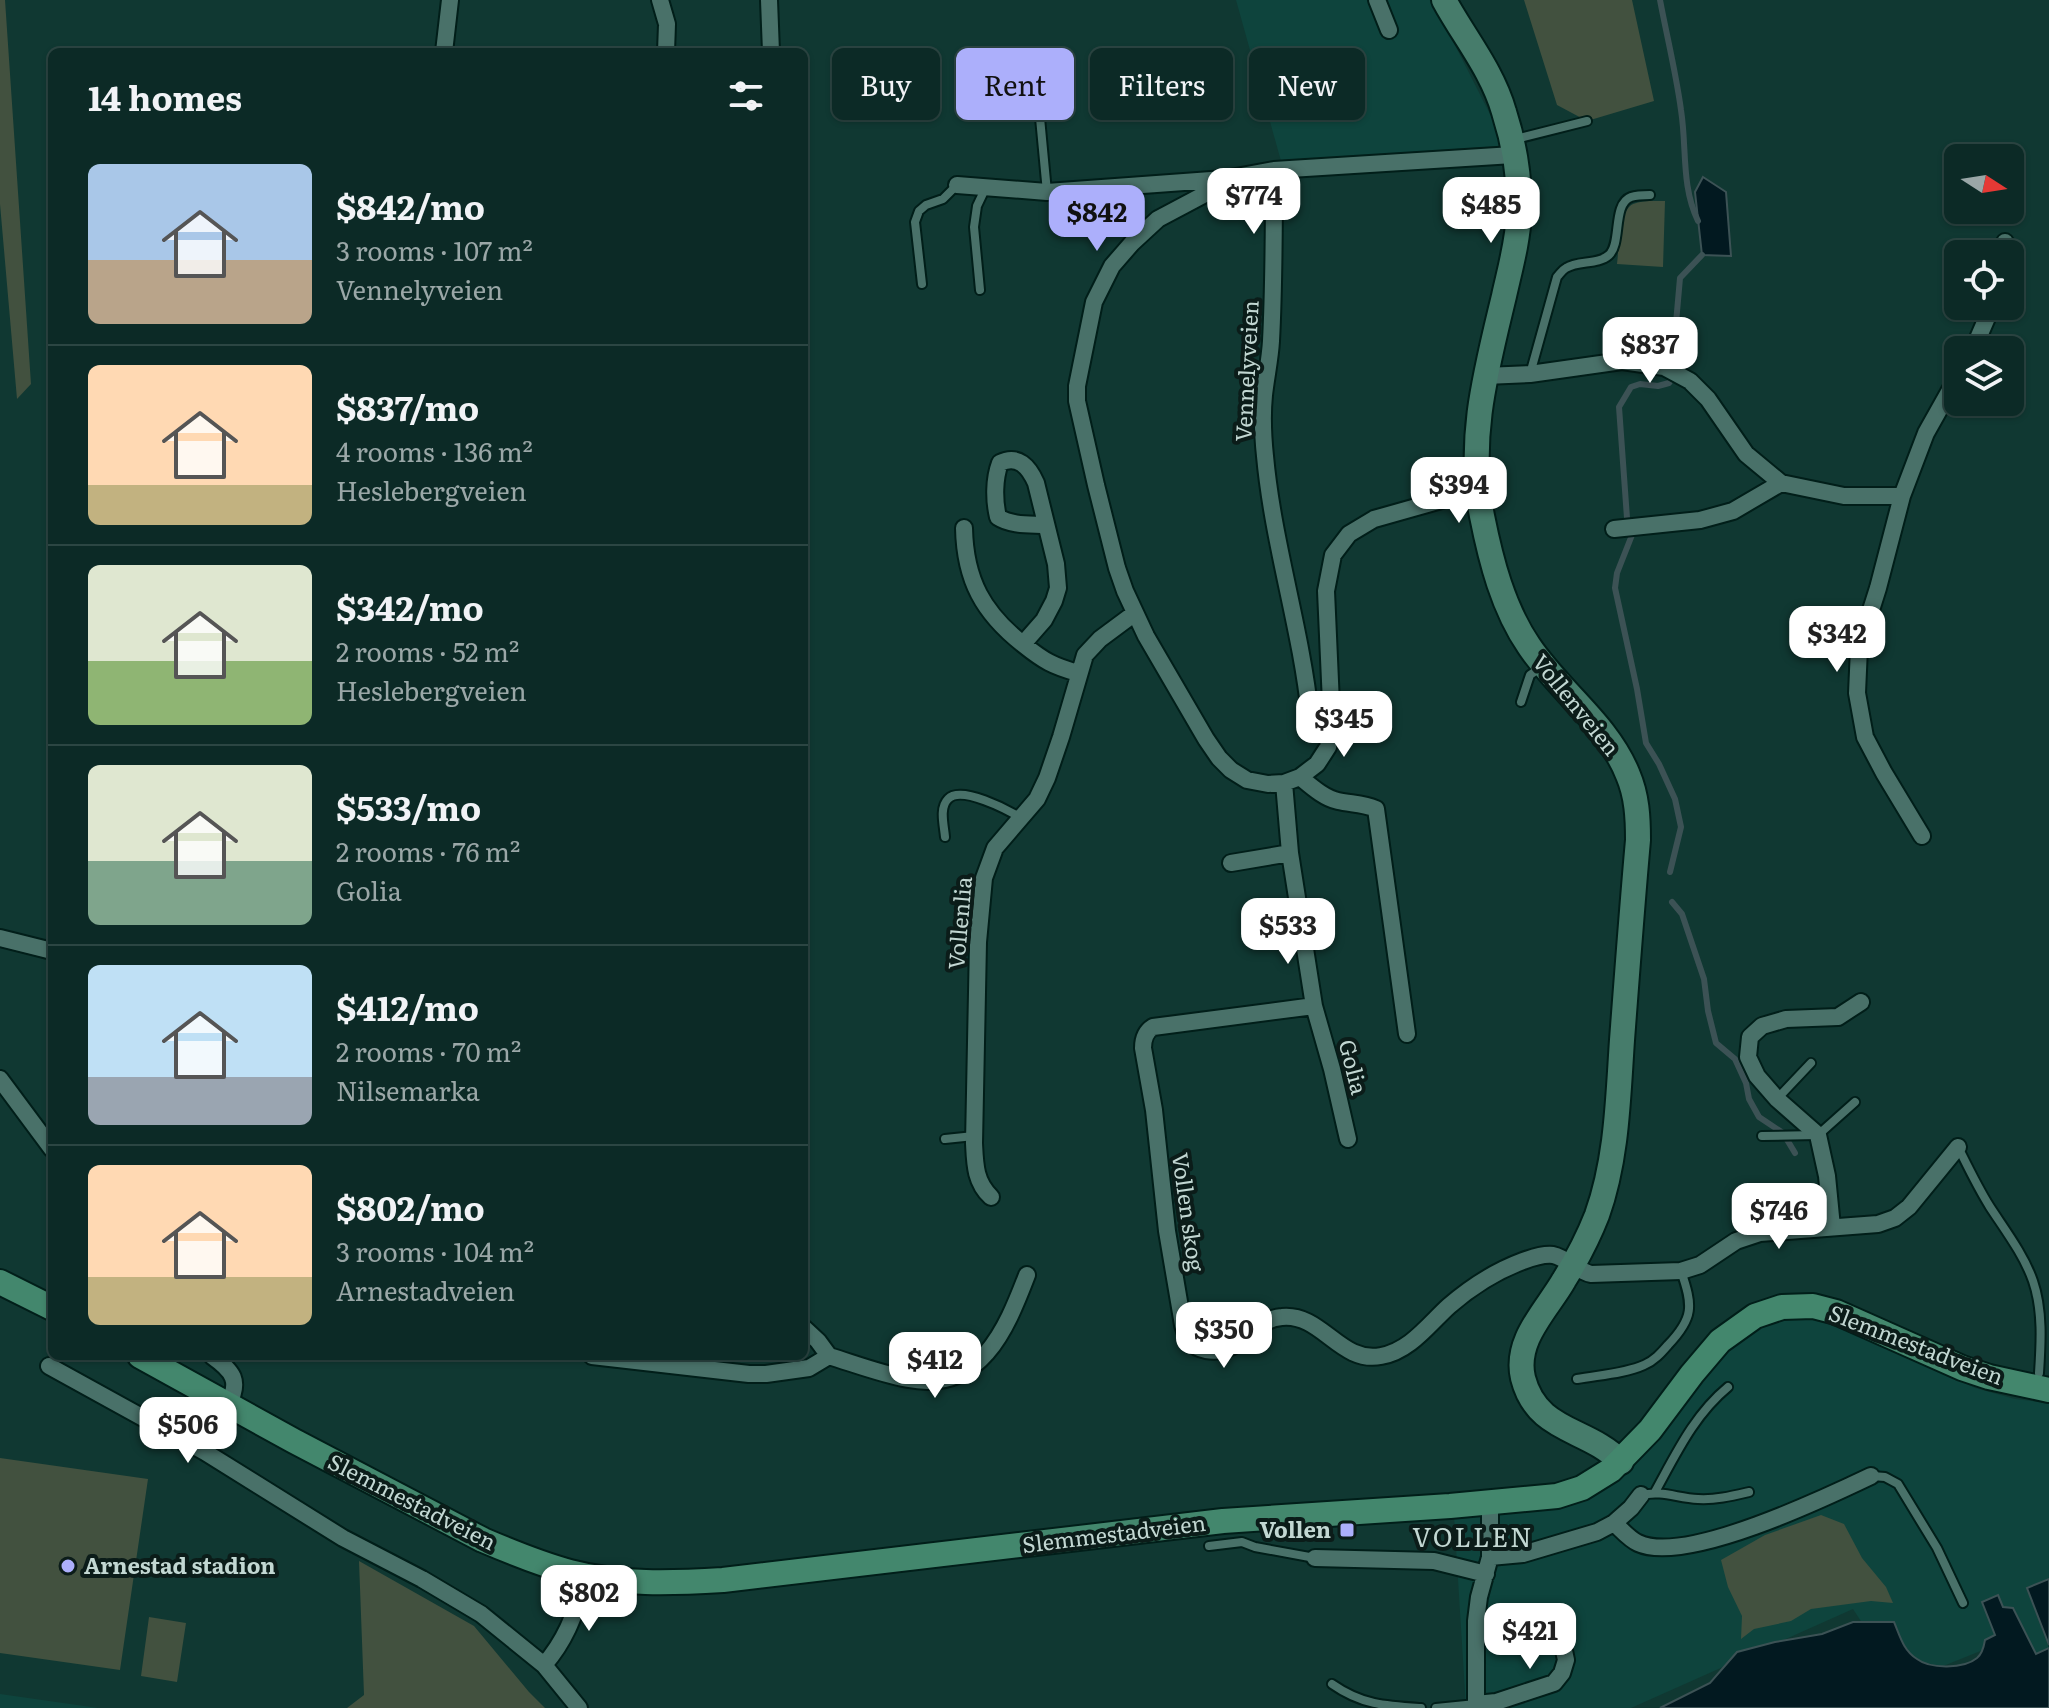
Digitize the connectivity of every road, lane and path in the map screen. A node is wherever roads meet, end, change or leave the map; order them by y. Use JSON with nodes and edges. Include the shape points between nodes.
{"nodes":[{"id":1,"x":450,"y":0,"type":"edge"},
{"id":2,"x":660,"y":0,"type":"edge"},
{"id":3,"x":769,"y":0,"type":"edge"},
{"id":4,"x":1377,"y":0,"type":"edge"},
{"id":5,"x":1444,"y":0,"type":"edge"},
{"id":6,"x":1389,"y":30,"type":"dead end"},
{"id":7,"x":444,"y":48,"type":"edge"},
{"id":8,"x":666,"y":48,"type":"edge"},
{"id":9,"x":771,"y":48,"type":"edge"},
{"id":10,"x":1040,"y":120,"type":"edge"},
{"id":11,"x":1587,"y":121,"type":"dead end"},
{"id":12,"x":1512,"y":148,"type":"junction"},
{"id":13,"x":1274,"y":170,"type":"junction"},
{"id":14,"x":1225,"y":179,"type":"junction"},
{"id":15,"x":957,"y":185,"type":"joint"},
{"id":16,"x":986,"y":187,"type":"junction"},
{"id":17,"x":1047,"y":192,"type":"junction"},
{"id":18,"x":1650,"y":195,"type":"dead end"},
{"id":19,"x":922,"y":284,"type":"dead end"},
{"id":20,"x":980,"y":290,"type":"dead end"},
{"id":21,"x":1530,"y":374,"type":"junction"},
{"id":22,"x":1485,"y":376,"type":"junction"},
{"id":23,"x":1944,"y":401,"type":"edge"},
{"id":24,"x":1781,"y":483,"type":"junction"},
{"id":25,"x":1477,"y":490,"type":"junction"},
{"id":26,"x":1902,"y":496,"type":"junction"},
{"id":27,"x":1046,"y":525,"type":"dead end"},
{"id":28,"x":964,"y":528,"type":"dead end"},
{"id":29,"x":1614,"y":529,"type":"dead end"},
{"id":30,"x":1135,"y":613,"type":"junction"},
{"id":31,"x":1023,"y":644,"type":"junction"},
{"id":32,"x":1544,"y":665,"type":"junction"},
{"id":33,"x":1078,"y":673,"type":"junction"},
{"id":34,"x":1521,"y":702,"type":"dead end"},
{"id":35,"x":1310,"y":715,"type":"dead end"},
{"id":36,"x":1300,"y":777,"type":"junction"},
{"id":37,"x":1284,"y":783,"type":"junction"},
{"id":38,"x":1021,"y":818,"type":"junction"},
{"id":39,"x":1922,"y":836,"type":"dead end"},
{"id":40,"x":945,"y":837,"type":"dead end"},
{"id":41,"x":1290,"y":853,"type":"junction"},
{"id":42,"x":1231,"y":863,"type":"dead end"},
{"id":43,"x":0,"y":938,"type":"edge"},
{"id":44,"x":48,"y":950,"type":"edge"},
{"id":45,"x":1861,"y":1002,"type":"dead end"},
{"id":46,"x":1314,"y":1006,"type":"junction"},
{"id":47,"x":1407,"y":1034,"type":"dead end"},
{"id":48,"x":1811,"y":1063,"type":"dead end"},
{"id":49,"x":0,"y":1079,"type":"edge"},
{"id":50,"x":1777,"y":1099,"type":"junction"},
{"id":51,"x":1855,"y":1102,"type":"dead end"},
{"id":52,"x":1810,"y":1135,"type":"junction"},
{"id":53,"x":974,"y":1136,"type":"junction"},
{"id":54,"x":1762,"y":1136,"type":"dead end"},
{"id":55,"x":945,"y":1139,"type":"dead end"},
{"id":56,"x":1348,"y":1139,"type":"dead end"},
{"id":57,"x":48,"y":1144,"type":"edge"},
{"id":58,"x":1958,"y":1147,"type":"joint"},
{"id":59,"x":991,"y":1197,"type":"dead end"},
{"id":60,"x":1832,"y":1227,"type":"junction"},
{"id":61,"x":1572,"y":1266,"type":"junction"},
{"id":62,"x":1681,"y":1271,"type":"junction"},
{"id":63,"x":1027,"y":1275,"type":"dead end"},
{"id":64,"x":0,"y":1282,"type":"edge"},
{"id":65,"x":48,"y":1306,"type":"edge"},
{"id":66,"x":808,"y":1332,"type":"edge"},
{"id":67,"x":829,"y":1356,"type":"junction"},
{"id":68,"x":147,"y":1360,"type":"edge"},
{"id":69,"x":217,"y":1360,"type":"edge"},
{"id":70,"x":624,"y":1360,"type":"edge"},
{"id":71,"x":776,"y":1360,"type":"edge"},
{"id":72,"x":49,"y":1366,"type":"dead end"},
{"id":73,"x":770,"y":1374,"type":"junction"},
{"id":74,"x":1577,"y":1379,"type":"dead end"},
{"id":75,"x":2044,"y":1381,"type":"edge"},
{"id":76,"x":1728,"y":1387,"type":"dead end"},
{"id":77,"x":228,"y":1405,"type":"junction"},
{"id":78,"x":1621,"y":1462,"type":"junction"},
{"id":79,"x":1871,"y":1476,"type":"joint"},
{"id":80,"x":1749,"y":1492,"type":"dead end"},
{"id":81,"x":1648,"y":1493,"type":"junction"},
{"id":82,"x":1490,"y":1503,"type":"junction"},
{"id":83,"x":1614,"y":1523,"type":"junction"},
{"id":84,"x":1209,"y":1546,"type":"dead end"},
{"id":85,"x":1490,"y":1557,"type":"junction"},
{"id":86,"x":1315,"y":1558,"type":"joint"},
{"id":87,"x":1486,"y":1574,"type":"junction"},
{"id":88,"x":587,"y":1576,"type":"junction"},
{"id":89,"x":1963,"y":1603,"type":"dead end"},
{"id":90,"x":1557,"y":1618,"type":"dead end"},
{"id":91,"x":544,"y":1665,"type":"junction"},
{"id":92,"x":1332,"y":1684,"type":"dead end"},
{"id":93,"x":1476,"y":1706,"type":"edge"},
{"id":94,"x":579,"y":1708,"type":"edge"},
{"id":95,"x":1421,"y":1708,"type":"edge"},
{"id":96,"x":1436,"y":1708,"type":"edge"}],
"edges":[{"from":1,"to":7,"type":"street"},
{"from":2,"to":8,"type":"street"},
{"from":3,"to":9,"type":"street"},
{"from":4,"to":6,"type":"street"},
{"from":5,"to":12,"type":"main road","name":"Vollenveien","via":[[1492,82]]},
{"from":10,"to":17,"type":"lane"},
{"from":11,"to":12,"type":"lane"},
{"from":12,"to":13,"type":"street"},
{"from":12,"to":22,"type":"main road","name":"Vollenveien","via":[[1517,232]]},
{"from":13,"to":14,"type":"street"},
{"from":13,"to":35,"type":"street","name":"Vennelyveien","via":[[1264,454]]},
{"from":14,"to":17,"type":"street"},
{"from":14,"to":30,"type":"street","via":[[1158,219],[1132,243],[1112,266],[1094,302],[1076,394],[1117,568]]},
{"from":15,"to":16,"type":"street"},
{"from":15,"to":19,"type":"lane","via":[[919,211],[915,222]]},
{"from":16,"to":17,"type":"street"},
{"from":16,"to":20,"type":"lane","via":[[974,227]]},
{"from":18,"to":21,"type":"lane","via":[[1624,203],[1609,255],[1566,267],[1557,277]]},
{"from":21,"to":22,"type":"street"},
{"from":21,"to":24,"type":"street","via":[[1622,361],[1664,367],[1690,381],[1746,454]]},
{"from":22,"to":25,"type":"main road","name":"Vollenveien","via":[[1476,440]]},
{"from":23,"to":26,"type":"street"},
{"from":24,"to":26,"type":"street","via":[[1844,496]]},
{"from":24,"to":29,"type":"street","via":[[1733,511]]},
{"from":25,"to":32,"type":"main road","name":"Vollenveien","via":[[1497,577],[1521,633]]},
{"from":25,"to":36,"type":"street","via":[[1374,519],[1349,534],[1333,555],[1326,591],[1332,726],[1321,760]]},
{"from":26,"to":39,"type":"street","via":[[1859,648],[1857,693],[1865,737]]},
{"from":27,"to":31,"type":"street","via":[[1058,588],[1044,620]]},
{"from":28,"to":31,"type":"street","via":[[964,552],[983,603]]},
{"from":30,"to":33,"type":"street","name":"Vollenlia","via":[[1091,647]]},
{"from":30,"to":37,"type":"street","via":[[1219,758],[1247,780]]},
{"from":31,"to":33,"type":"street","via":[[1047,663]]},
{"from":32,"to":34,"type":"lane","via":[[1530,675]]},
{"from":32,"to":61,"type":"main road","name":"Vollenveien","via":[[1618,755],[1632,786],[1638,823],[1613,1152],[1597,1215]]},
{"from":33,"to":38,"type":"street","name":"Vollenlia","via":[[1047,778]]},
{"from":36,"to":37,"type":"street"},
{"from":36,"to":47,"type":"street","via":[[1335,800],[1376,809]]},
{"from":37,"to":41,"type":"street","name":"Golia"},
{"from":38,"to":40,"type":"lane","via":[[963,794],[953,796],[943,810]]},
{"from":38,"to":53,"type":"street","name":"Vollenlia","via":[[995,848],[982,887]]},
{"from":41,"to":42,"type":"street"},
{"from":41,"to":46,"type":"street","name":"Golia"},
{"from":43,"to":44,"type":"street"},
{"from":45,"to":50,"type":"street","via":[[1838,1017],[1786,1019],[1762,1026],[1750,1037],[1748,1057]]},
{"from":46,"to":56,"type":"street","name":"Golia"},
{"from":46,"to":61,"type":"street","name":"Vollen skog","via":[[1147,1031],[1143,1048],[1167,1231],[1188,1340],[1209,1350],[1230,1348],[1266,1321],[1282,1316],[1310,1322],[1352,1352],[1381,1356],[1409,1343],[1464,1293],[1504,1269],[1549,1255]]},
{"from":48,"to":50,"type":"lane"},
{"from":49,"to":57,"type":"street"},
{"from":50,"to":52,"type":"street"},
{"from":51,"to":52,"type":"lane"},
{"from":52,"to":54,"type":"lane"},
{"from":52,"to":60,"type":"street","via":[[1827,1176]]},
{"from":53,"to":55,"type":"lane"},
{"from":53,"to":59,"type":"street","name":"Vollenlia","via":[[977,1176]]},
{"from":58,"to":60,"type":"street","via":[[1895,1218]]},
{"from":58,"to":75,"type":"lane","via":[[2033,1280]]},
{"from":60,"to":62,"type":"street","via":[[1747,1237]]},
{"from":61,"to":62,"type":"street","via":[[1591,1274]]},
{"from":61,"to":78,"type":"main road","name":"Vollenveien","via":[[1529,1333],[1522,1374],[1548,1419],[1611,1451]]},
{"from":62,"to":74,"type":"lane","via":[[1688,1316],[1657,1357],[1632,1369]]},
{"from":63,"to":67,"type":"street","via":[[992,1348],[959,1374],[908,1379]]},
{"from":64,"to":65,"type":"main road"},
{"from":66,"to":67,"type":"street"},
{"from":67,"to":73,"type":"street","via":[[809,1368]]},
{"from":68,"to":77,"type":"main road","name":"Slemmestadveien"},
{"from":69,"to":77,"type":"street","via":[[235,1383]]},
{"from":70,"to":73,"type":"street"},
{"from":71,"to":73,"type":"street"},
{"from":72,"to":91,"type":"street","via":[[460,1601]]},
{"from":75,"to":78,"type":"main road","name":"Slemmestadveien","via":[[1989,1377],[1836,1312],[1782,1307],[1755,1316],[1720,1341]]},
{"from":76,"to":81,"type":"lane","via":[[1699,1415]]},
{"from":77,"to":88,"type":"main road","name":"Slemmestadveien","via":[[483,1540]]},
{"from":78,"to":82,"type":"main road","name":"Slemmestadveien","via":[[1574,1491]]},
{"from":79,"to":83,"type":"street","via":[[1782,1516],[1691,1544],[1637,1543]]},
{"from":79,"to":89,"type":"lane","via":[[1898,1484]]},
{"from":80,"to":81,"type":"lane","via":[[1716,1500]]},
{"from":81,"to":83,"type":"street"},
{"from":82,"to":85,"type":"street"},
{"from":82,"to":88,"type":"main road","name":"Slemmestadveien","via":[[1223,1521],[723,1580]]},
{"from":83,"to":85,"type":"street","via":[[1523,1554]]},
{"from":84,"to":86,"type":"lane","via":[[1242,1542]]},
{"from":85,"to":87,"type":"street"},
{"from":86,"to":87,"type":"street","via":[[1434,1561]]},
{"from":87,"to":93,"type":"street","via":[[1476,1621]]},
{"from":88,"to":91,"type":"street","via":[[569,1629]]},
{"from":90,"to":93,"type":"street","via":[[1566,1660],[1554,1683]]},
{"from":91,"to":94,"type":"street"},
{"from":92,"to":95,"type":"lane","via":[[1377,1705]]},
{"from":93,"to":96,"type":"lane"}]}
